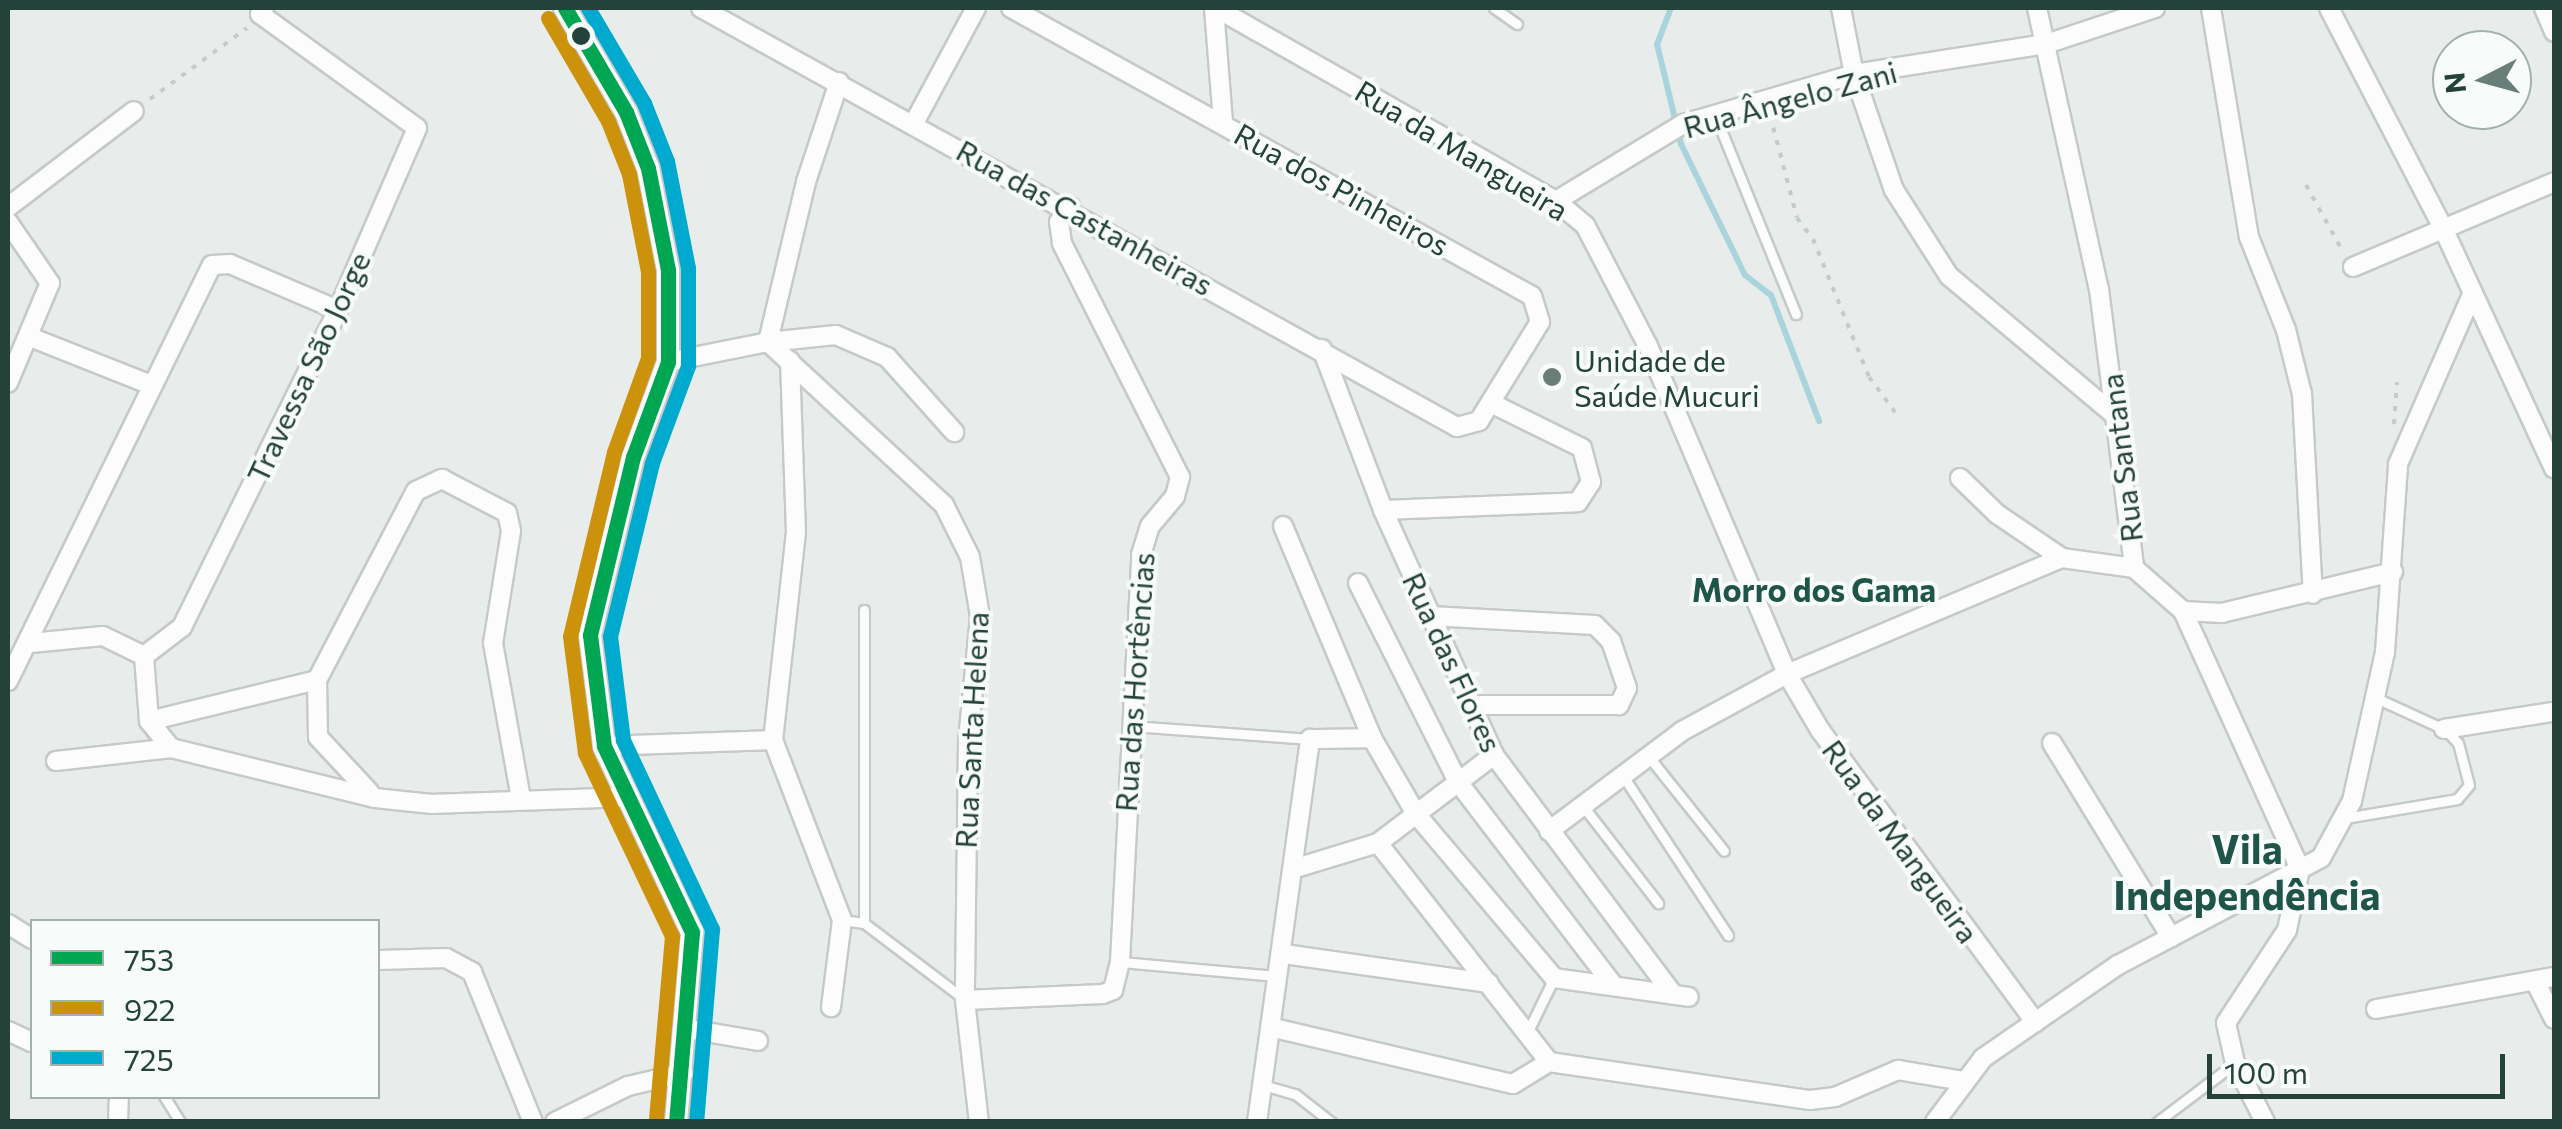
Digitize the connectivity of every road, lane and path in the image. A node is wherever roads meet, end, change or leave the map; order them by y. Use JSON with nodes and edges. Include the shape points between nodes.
{"nodes":[{"id":1,"x":565,"y":8,"type":"edge"},
{"id":2,"x":701,"y":8,"type":"edge"},
{"id":3,"x":976,"y":8,"type":"edge"},
{"id":4,"x":1011,"y":8,"type":"edge"},
{"id":5,"x":1215,"y":8,"type":"edge"},
{"id":6,"x":1494,"y":8,"type":"edge"},
{"id":7,"x":1840,"y":8,"type":"edge"},
{"id":8,"x":2037,"y":8,"type":"edge"},
{"id":9,"x":2155,"y":8,"type":"edge"},
{"id":10,"x":2211,"y":8,"type":"edge"},
{"id":11,"x":2328,"y":8,"type":"edge"},
{"id":12,"x":2544,"y":8,"type":"edge"},
{"id":13,"x":262,"y":11,"type":"edge"},
{"id":14,"x":1517,"y":24,"type":"dead end"},
{"id":15,"x":2554,"y":32,"type":"edge"},
{"id":16,"x":2046,"y":44,"type":"junction"},
{"id":17,"x":1854,"y":74,"type":"junction"},
{"id":18,"x":840,"y":82,"type":"junction"},
{"id":19,"x":1766,"y":100,"type":"junction"},
{"id":20,"x":134,"y":111,"type":"joint"},
{"id":21,"x":1715,"y":115,"type":"junction"},
{"id":22,"x":914,"y":122,"type":"junction"},
{"id":23,"x":1223,"y":122,"type":"junction"},
{"id":24,"x":2554,"y":182,"type":"edge"},
{"id":25,"x":2306,"y":184,"type":"dead end"},
{"id":26,"x":1556,"y":201,"type":"junction"},
{"id":27,"x":8,"y":207,"type":"edge"},
{"id":28,"x":1070,"y":207,"type":"junction"},
{"id":29,"x":8,"y":222,"type":"edge"},
{"id":30,"x":2442,"y":226,"type":"junction"},
{"id":31,"x":2353,"y":266,"type":"joint"},
{"id":32,"x":2472,"y":295,"type":"junction"},
{"id":33,"x":338,"y":310,"type":"junction"},
{"id":34,"x":1796,"y":314,"type":"dead end"},
{"id":35,"x":30,"y":337,"type":"junction"},
{"id":36,"x":768,"y":342,"type":"junction"},
{"id":37,"x":1322,"y":349,"type":"junction"},
{"id":38,"x":668,"y":362,"type":"junction"},
{"id":39,"x":790,"y":362,"type":"junction"},
{"id":40,"x":8,"y":383,"type":"edge"},
{"id":41,"x":150,"y":384,"type":"junction"},
{"id":42,"x":1491,"y":403,"type":"junction"},
{"id":43,"x":1895,"y":412,"type":"dead end"},
{"id":44,"x":2117,"y":417,"type":"junction"},
{"id":45,"x":1467,"y":428,"type":"joint"},
{"id":46,"x":954,"y":432,"type":"dead end"},
{"id":47,"x":2554,"y":468,"type":"edge"},
{"id":48,"x":1960,"y":478,"type":"dead end"},
{"id":49,"x":1383,"y":510,"type":"junction"},
{"id":50,"x":1283,"y":526,"type":"dead end"},
{"id":51,"x":2062,"y":558,"type":"junction"},
{"id":52,"x":2134,"y":568,"type":"junction"},
{"id":53,"x":2394,"y":572,"type":"junction"},
{"id":54,"x":1358,"y":584,"type":"dead end"},
{"id":55,"x":2313,"y":594,"type":"junction"},
{"id":56,"x":864,"y":610,"type":"dead end"},
{"id":57,"x":2183,"y":611,"type":"junction"},
{"id":58,"x":1430,"y":616,"type":"junction"},
{"id":59,"x":31,"y":643,"type":"junction"},
{"id":60,"x":144,"y":656,"type":"junction"},
{"id":61,"x":1786,"y":674,"type":"junction"},
{"id":62,"x":317,"y":680,"type":"junction"},
{"id":63,"x":8,"y":681,"type":"edge"},
{"id":64,"x":2374,"y":698,"type":"junction"},
{"id":65,"x":1469,"y":705,"type":"junction"},
{"id":66,"x":2553,"y":712,"type":"edge"},
{"id":67,"x":148,"y":721,"type":"junction"},
{"id":68,"x":1130,"y":726,"type":"junction"},
{"id":69,"x":2444,"y":729,"type":"junction"},
{"id":70,"x":1372,"y":738,"type":"junction"},
{"id":71,"x":1310,"y":739,"type":"junction"},
{"id":72,"x":773,"y":740,"type":"junction"},
{"id":73,"x":2052,"y":742,"type":"dead end"},
{"id":74,"x":604,"y":746,"type":"junction"},
{"id":75,"x":171,"y":748,"type":"junction"},
{"id":76,"x":1494,"y":755,"type":"junction"},
{"id":77,"x":1649,"y":757,"type":"junction"},
{"id":78,"x":56,"y":761,"type":"dead end"},
{"id":79,"x":1623,"y":776,"type":"junction"},
{"id":80,"x":1458,"y":782,"type":"junction"},
{"id":81,"x":375,"y":798,"type":"junction"},
{"id":82,"x":629,"y":798,"type":"junction"},
{"id":83,"x":521,"y":799,"type":"junction"},
{"id":84,"x":1583,"y":806,"type":"junction"},
{"id":85,"x":1416,"y":814,"type":"junction"},
{"id":86,"x":2342,"y":818,"type":"junction"},
{"id":87,"x":1549,"y":832,"type":"junction"},
{"id":88,"x":1378,"y":843,"type":"junction"},
{"id":89,"x":1724,"y":851,"type":"dead end"},
{"id":90,"x":1296,"y":868,"type":"junction"},
{"id":91,"x":2300,"y":869,"type":"junction"},
{"id":92,"x":1658,"y":903,"type":"dead end"},
{"id":93,"x":842,"y":920,"type":"junction"},
{"id":94,"x":864,"y":923,"type":"junction"},
{"id":95,"x":8,"y":924,"type":"edge"},
{"id":96,"x":1728,"y":935,"type":"dead end"},
{"id":97,"x":2171,"y":937,"type":"junction"},
{"id":98,"x":30,"y":938,"type":"edge"},
{"id":99,"x":1284,"y":954,"type":"junction"},
{"id":100,"x":380,"y":960,"type":"edge"},
{"id":101,"x":1120,"y":962,"type":"junction"},
{"id":102,"x":1280,"y":976,"type":"junction"},
{"id":103,"x":1554,"y":978,"type":"junction"},
{"id":104,"x":2545,"y":980,"type":"edge"},
{"id":105,"x":1489,"y":982,"type":"junction"},
{"id":106,"x":1614,"y":986,"type":"junction"},
{"id":107,"x":965,"y":1000,"type":"junction"},
{"id":108,"x":831,"y":1007,"type":"dead end"},
{"id":109,"x":2376,"y":1009,"type":"dead end"},
{"id":110,"x":2554,"y":1019,"type":"edge"},
{"id":111,"x":2035,"y":1022,"type":"junction"},
{"id":112,"x":688,"y":1028,"type":"junction"},
{"id":113,"x":1274,"y":1028,"type":"junction"},
{"id":114,"x":1528,"y":1033,"type":"junction"},
{"id":115,"x":758,"y":1040,"type":"dead end"},
{"id":116,"x":1549,"y":1062,"type":"junction"},
{"id":117,"x":2234,"y":1063,"type":"junction"},
{"id":118,"x":684,"y":1073,"type":"junction"},
{"id":119,"x":1964,"y":1082,"type":"junction"},
{"id":120,"x":1264,"y":1085,"type":"junction"},
{"id":121,"x":166,"y":1099,"type":"edge"},
{"id":122,"x":180,"y":1122,"type":"edge"},
{"id":123,"x":534,"y":1122,"type":"edge"},
{"id":124,"x":554,"y":1122,"type":"edge"},
{"id":125,"x":676,"y":1122,"type":"edge"},
{"id":126,"x":980,"y":1122,"type":"edge"},
{"id":127,"x":1257,"y":1122,"type":"edge"},
{"id":128,"x":1330,"y":1122,"type":"edge"},
{"id":129,"x":1935,"y":1122,"type":"edge"},
{"id":130,"x":2157,"y":1122,"type":"edge"},
{"id":131,"x":2265,"y":1122,"type":"edge"}],
"edges":[{"from":1,"to":38,"type":"street","via":[[626,112],[648,168],[668,270]]},
{"from":2,"to":18,"type":"street","name":"Rua das Castanheiras"},
{"from":3,"to":22,"type":"street"},
{"from":4,"to":23,"type":"street","name":"Rua dos Pinheiros"},
{"from":5,"to":23,"type":"street"},
{"from":5,"to":26,"type":"street","name":"Rua da Mangueira"},
{"from":6,"to":14,"type":"lane"},
{"from":7,"to":17,"type":"street"},
{"from":8,"to":16,"type":"street","name":"Rua Santana"},
{"from":9,"to":16,"type":"street","name":"Rua Ângelo Zani"},
{"from":10,"to":55,"type":"street","via":[[2249,237],[2286,330],[2302,394]]},
{"from":11,"to":30,"type":"street"},
{"from":12,"to":15,"type":"street"},
{"from":13,"to":20,"type":"path","via":[[237,39]]},
{"from":13,"to":33,"type":"street","name":"Travessa São Jorge","via":[[417,128]]},
{"from":16,"to":17,"type":"street","name":"Rua Ângelo Zani"},
{"from":16,"to":44,"type":"street","name":"Rua Santana","via":[[2099,288]]},
{"from":17,"to":19,"type":"street","name":"Rua Ângelo Zani"},
{"from":17,"to":44,"type":"street","via":[[1894,190],[1949,276]]},
{"from":18,"to":22,"type":"street","name":"Rua das Castanheiras"},
{"from":18,"to":36,"type":"street","via":[[806,182]]},
{"from":19,"to":21,"type":"street","name":"Rua Ângelo Zani"},
{"from":19,"to":43,"type":"path","via":[[1797,218],[1813,239],[1869,377]]},
{"from":20,"to":27,"type":"street"},
{"from":21,"to":26,"type":"street","name":"Rua Ângelo Zani","via":[[1682,124]]},
{"from":21,"to":34,"type":"lane"},
{"from":22,"to":28,"type":"street","name":"Rua das Castanheiras"},
{"from":23,"to":42,"type":"street","name":"Rua dos Pinheiros","via":[[1532,296],[1540,322]]},
{"from":24,"to":30,"type":"street"},
{"from":25,"to":31,"type":"path"},
{"from":26,"to":61,"type":"street","name":"Rua da Mangueira","via":[[1585,225],[1648,346]]},
{"from":28,"to":37,"type":"street","name":"Rua das Castanheiras"},
{"from":28,"to":68,"type":"street","name":"Rua das Hortências","via":[[1059,222],[1062,243],[1180,477],[1175,496],[1144,540]]},
{"from":29,"to":35,"type":"street","via":[[50,283]]},
{"from":30,"to":31,"type":"street"},
{"from":30,"to":32,"type":"street"},
{"from":32,"to":47,"type":"street"},
{"from":32,"to":53,"type":"street","via":[[2398,464]]},
{"from":33,"to":41,"type":"street","via":[[230,264],[212,265]]},
{"from":33,"to":60,"type":"street","name":"Travessa São Jorge","via":[[182,627]]},
{"from":35,"to":40,"type":"street"},
{"from":35,"to":41,"type":"street"},
{"from":36,"to":38,"type":"street"},
{"from":36,"to":39,"type":"street","name":"Rua Santa Helena"},
{"from":36,"to":46,"type":"street","via":[[836,335],[887,357]]},
{"from":37,"to":45,"type":"street","name":"Rua das Castanheiras"},
{"from":37,"to":49,"type":"street","name":"Rua das Flores"},
{"from":38,"to":74,"type":"street","via":[[591,616]]},
{"from":39,"to":72,"type":"street","via":[[796,532]]},
{"from":39,"to":107,"type":"street","name":"Rua Santa Helena","via":[[944,505],[970,557],[980,616],[967,778]]},
{"from":41,"to":59,"type":"street"},
{"from":42,"to":45,"type":"street","name":"Rua dos Pinheiros"},
{"from":42,"to":49,"type":"street","via":[[1570,436],[1582,448],[1591,482],[1578,502],[1563,508]]},
{"from":44,"to":52,"type":"street","name":"Rua Santana"},
{"from":48,"to":51,"type":"street"},
{"from":49,"to":58,"type":"street","name":"Rua das Flores"},
{"from":50,"to":70,"type":"street"},
{"from":51,"to":52,"type":"street"},
{"from":51,"to":61,"type":"street"},
{"from":52,"to":57,"type":"street","name":"Rua Santana"},
{"from":53,"to":55,"type":"street"},
{"from":53,"to":64,"type":"street"},
{"from":54,"to":80,"type":"street"},
{"from":55,"to":57,"type":"street","via":[[2222,614]]},
{"from":56,"to":94,"type":"lane"},
{"from":57,"to":91,"type":"street","name":"Rua Santana"},
{"from":58,"to":65,"type":"street","name":"Rua das Flores"},
{"from":58,"to":65,"type":"street","via":[[1606,630],[1626,698],[1619,705]]},
{"from":59,"to":60,"type":"street","via":[[103,636]]},
{"from":59,"to":63,"type":"street"},
{"from":60,"to":67,"type":"street"},
{"from":61,"to":77,"type":"street","via":[[1682,730]]},
{"from":61,"to":111,"type":"street","name":"Rua da Mangueira"},
{"from":62,"to":67,"type":"street"},
{"from":62,"to":81,"type":"street","via":[[318,737]]},
{"from":62,"to":83,"type":"street","via":[[416,491],[442,479],[495,503],[507,513],[511,531],[493,644]]},
{"from":64,"to":69,"type":"lane"},
{"from":64,"to":86,"type":"street"},
{"from":65,"to":76,"type":"street","name":"Rua das Flores"},
{"from":66,"to":69,"type":"street"},
{"from":67,"to":75,"type":"street"},
{"from":68,"to":71,"type":"lane"},
{"from":68,"to":101,"type":"street","name":"Rua das Hortências"},
{"from":69,"to":86,"type":"lane","via":[[2464,759],[2466,794]]},
{"from":70,"to":71,"type":"street"},
{"from":70,"to":85,"type":"street"},
{"from":71,"to":90,"type":"street"},
{"from":72,"to":74,"type":"street"},
{"from":72,"to":93,"type":"street"},
{"from":73,"to":97,"type":"street"},
{"from":74,"to":82,"type":"street"},
{"from":75,"to":78,"type":"street"},
{"from":75,"to":81,"type":"street"},
{"from":76,"to":80,"type":"street"},
{"from":76,"to":87,"type":"street","name":"Rua das Flores"},
{"from":77,"to":79,"type":"street"},
{"from":77,"to":89,"type":"lane"},
{"from":79,"to":84,"type":"street"},
{"from":79,"to":96,"type":"lane"},
{"from":80,"to":85,"type":"street"},
{"from":80,"to":106,"type":"street"},
{"from":81,"to":83,"type":"street","via":[[432,804]]},
{"from":82,"to":83,"type":"street"},
{"from":82,"to":112,"type":"street","via":[[692,932]]},
{"from":84,"to":87,"type":"street"},
{"from":84,"to":92,"type":"lane"},
{"from":85,"to":88,"type":"street"},
{"from":85,"to":103,"type":"street"},
{"from":86,"to":91,"type":"street","via":[[2321,858]]},
{"from":87,"to":106,"type":"street","name":"Rua das Flores","via":[[1681,995]]},
{"from":88,"to":90,"type":"street"},
{"from":88,"to":105,"type":"street"},
{"from":90,"to":99,"type":"street"},
{"from":91,"to":97,"type":"street"},
{"from":91,"to":117,"type":"street","via":[[2287,930],[2228,1015]]},
{"from":93,"to":94,"type":"lane"},
{"from":93,"to":108,"type":"street"},
{"from":94,"to":107,"type":"lane"},
{"from":95,"to":98,"type":"street"},
{"from":97,"to":111,"type":"street"},
{"from":99,"to":102,"type":"street"},
{"from":99,"to":105,"type":"street"},
{"from":100,"to":123,"type":"street","via":[[446,958],[472,972]]},
{"from":101,"to":102,"type":"lane"},
{"from":101,"to":107,"type":"street","via":[[1113,990],[1103,994]]},
{"from":102,"to":113,"type":"street"},
{"from":103,"to":106,"type":"street"},
{"from":103,"to":114,"type":"lane"},
{"from":104,"to":109,"type":"street"},
{"from":104,"to":110,"type":"street"},
{"from":105,"to":114,"type":"street"},
{"from":107,"to":126,"type":"street","name":"Rua Santa Helena"},
{"from":111,"to":119,"type":"street","via":[[1983,1058]]},
{"from":112,"to":115,"type":"street"},
{"from":112,"to":118,"type":"street"},
{"from":113,"to":116,"type":"street","via":[[1513,1084]]},
{"from":113,"to":120,"type":"street"},
{"from":114,"to":116,"type":"street"},
{"from":116,"to":119,"type":"street","via":[[1810,1100],[1898,1070]]},
{"from":117,"to":130,"type":"lane"},
{"from":117,"to":131,"type":"street"},
{"from":118,"to":124,"type":"street","via":[[628,1086]]},
{"from":118,"to":125,"type":"street"},
{"from":119,"to":129,"type":"street"},
{"from":120,"to":127,"type":"street"},
{"from":120,"to":128,"type":"lane","via":[[1295,1094]]},
{"from":121,"to":122,"type":"lane"}]}
